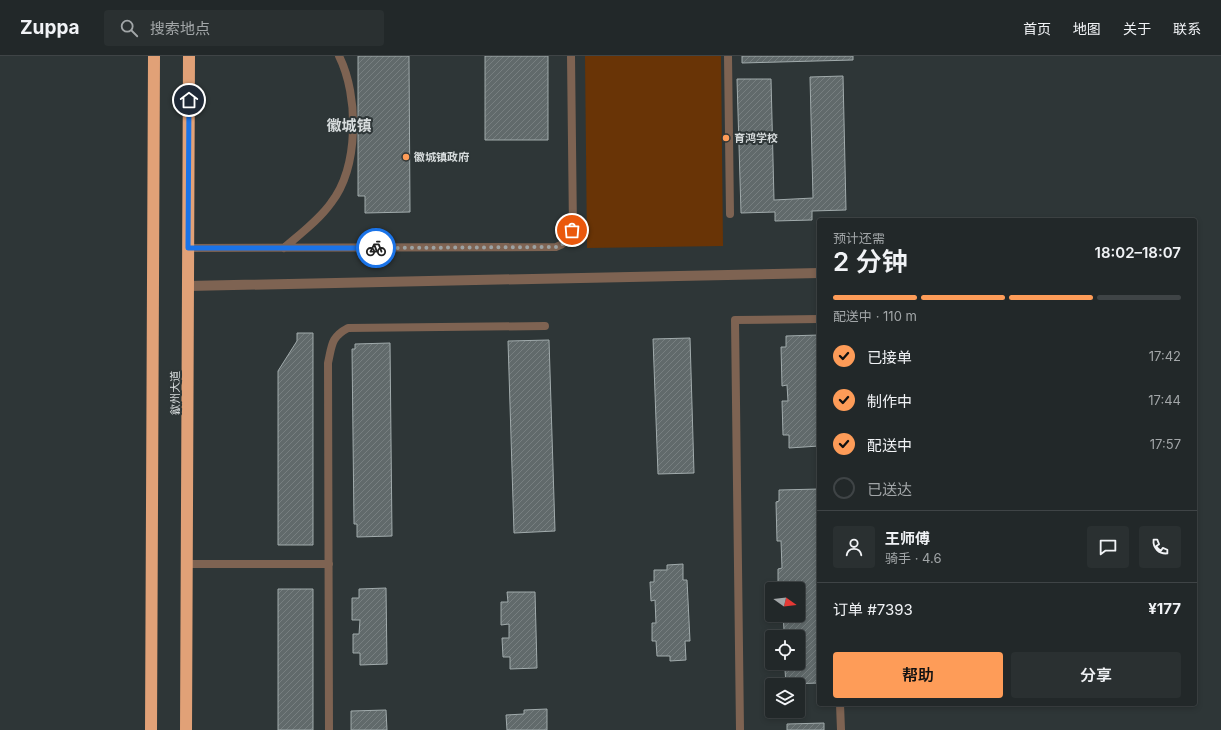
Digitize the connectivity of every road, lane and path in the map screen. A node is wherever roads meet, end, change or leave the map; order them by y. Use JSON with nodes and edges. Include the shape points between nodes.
{"nodes":[{"id":1,"x":154,"y":56,"type":"edge"},
{"id":2,"x":189,"y":56,"type":"edge"},
{"id":3,"x":339,"y":56,"type":"edge"},
{"id":4,"x":571,"y":56,"type":"edge"},
{"id":5,"x":728,"y":56,"type":"edge"},
{"id":6,"x":730,"y":214,"type":"dead end"},
{"id":7,"x":188,"y":248,"type":"junction"},
{"id":8,"x":284,"y":248,"type":"junction"},
{"id":9,"x":817,"y":273,"type":"edge"},
{"id":10,"x":188,"y":286,"type":"junction"},
{"id":11,"x":817,"y":319,"type":"edge"},
{"id":12,"x":545,"y":326,"type":"dead end"},
{"id":13,"x":187,"y":564,"type":"junction"},
{"id":14,"x":329,"y":564,"type":"junction"},
{"id":15,"x":840,"y":706,"type":"edge"},
{"id":16,"x":151,"y":730,"type":"edge"},
{"id":17,"x":186,"y":730,"type":"edge"},
{"id":18,"x":329,"y":730,"type":"edge"},
{"id":19,"x":740,"y":730,"type":"edge"},
{"id":20,"x":841,"y":730,"type":"edge"}],
"edges":[{"from":1,"to":16,"type":"highway","name":"歙州大道"},
{"from":2,"to":7,"type":"highway","name":"歙州大道"},
{"from":3,"to":8,"type":"lane","via":[[351,92],[353,122],[346,174],[331,204]]},
{"from":4,"to":8,"type":"lane","via":[[572,230],[567,242],[556,247]]},
{"from":5,"to":6,"type":"lane"},
{"from":7,"to":8,"type":"lane"},
{"from":7,"to":10,"type":"highway","name":"歙州大道"},
{"from":9,"to":10,"type":"street"},
{"from":10,"to":13,"type":"highway","name":"歙州大道"},
{"from":11,"to":19,"type":"lane","via":[[735,320]]},
{"from":12,"to":14,"type":"lane","via":[[348,328],[339,333],[333,342],[328,363]]},
{"from":13,"to":14,"type":"lane"},
{"from":13,"to":17,"type":"highway","name":"歙州大道"},
{"from":14,"to":18,"type":"lane"},
{"from":15,"to":20,"type":"lane"}]}
